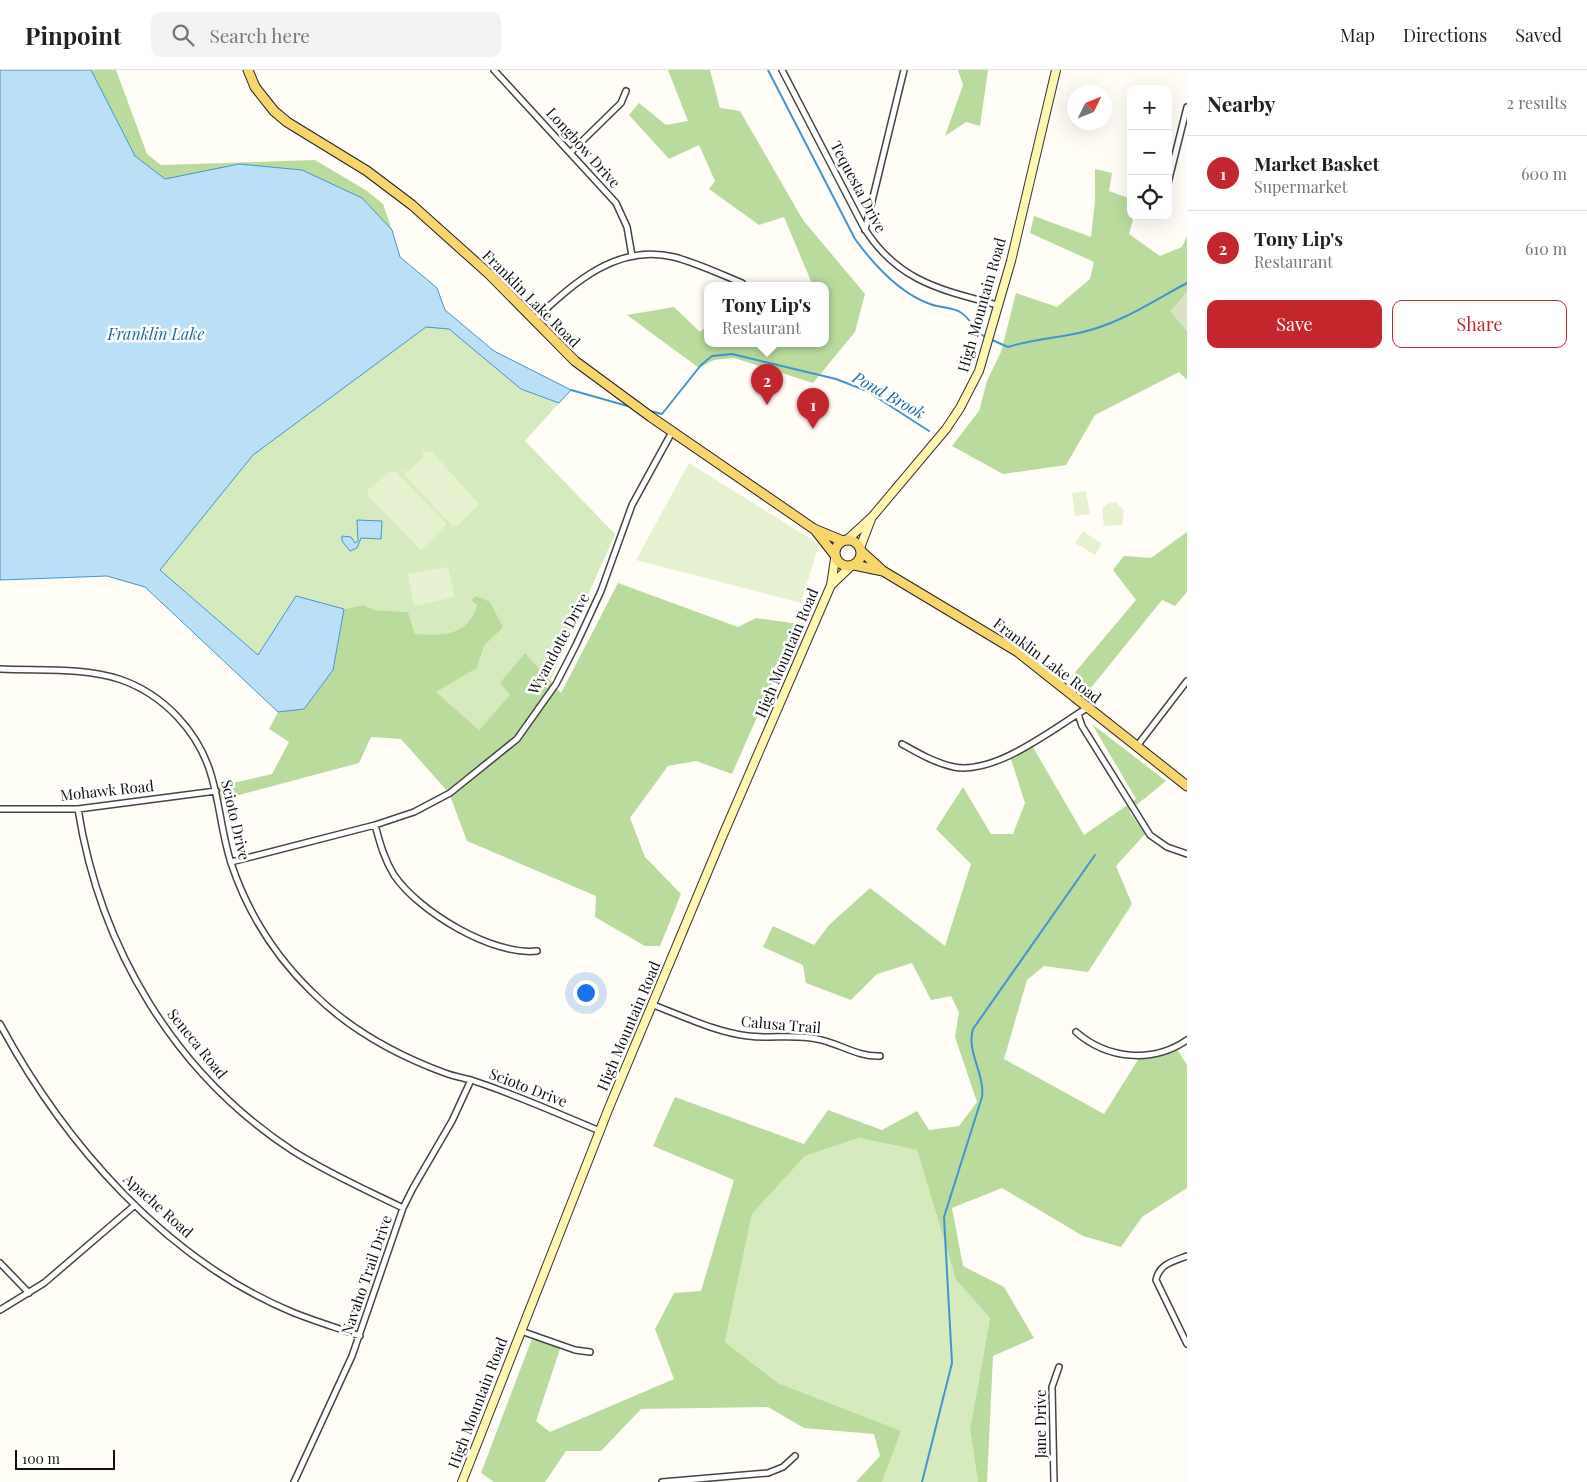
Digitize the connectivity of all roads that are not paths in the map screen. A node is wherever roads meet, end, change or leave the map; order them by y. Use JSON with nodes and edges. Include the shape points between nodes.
{"nodes":[{"id":1,"x":248,"y":70,"type":"edge"},
{"id":2,"x":494,"y":70,"type":"edge"},
{"id":3,"x":782,"y":70,"type":"edge"},
{"id":4,"x":904,"y":70,"type":"edge"},
{"id":5,"x":1056,"y":70,"type":"edge"},
{"id":6,"x":626,"y":91,"type":"dead end"},
{"id":7,"x":1187,"y":107,"type":"edge"},
{"id":8,"x":571,"y":152,"type":"junction"},
{"id":9,"x":1170,"y":175,"type":"edge"},
{"id":10,"x":865,"y":230,"type":"junction"},
{"id":11,"x":632,"y":256,"type":"junction"},
{"id":12,"x":739,"y":282,"type":"edge"},
{"id":13,"x":998,"y":305,"type":"junction"},
{"id":14,"x":534,"y":320,"type":"junction"},
{"id":15,"x":672,"y":432,"type":"junction"},
{"id":16,"x":872,"y":517,"type":"junction"},
{"id":17,"x":814,"y":529,"type":"junction"},
{"id":18,"x":845,"y":540,"type":"junction"},
{"id":19,"x":861,"y":550,"type":"junction"},
{"id":20,"x":835,"y":556,"type":"junction"},
{"id":21,"x":852,"y":566,"type":"junction"},
{"id":22,"x":883,"y":571,"type":"junction"},
{"id":23,"x":831,"y":586,"type":"junction"},
{"id":24,"x":0,"y":669,"type":"edge"},
{"id":25,"x":1187,"y":682,"type":"edge"},
{"id":26,"x":1088,"y":708,"type":"junction"},
{"id":27,"x":1078,"y":714,"type":"junction"},
{"id":28,"x":902,"y":744,"type":"dead end"},
{"id":29,"x":1137,"y":746,"type":"junction"},
{"id":30,"x":1187,"y":786,"type":"edge"},
{"id":31,"x":216,"y":791,"type":"junction"},
{"id":32,"x":0,"y":809,"type":"edge"},
{"id":33,"x":78,"y":809,"type":"junction"},
{"id":34,"x":375,"y":825,"type":"junction"},
{"id":35,"x":1187,"y":854,"type":"edge"},
{"id":36,"x":231,"y":862,"type":"junction"},
{"id":37,"x":537,"y":951,"type":"dead end"},
{"id":38,"x":652,"y":1005,"type":"junction"},
{"id":39,"x":0,"y":1024,"type":"edge"},
{"id":40,"x":1076,"y":1032,"type":"dead end"},
{"id":41,"x":1187,"y":1040,"type":"edge"},
{"id":42,"x":880,"y":1056,"type":"dead end"},
{"id":43,"x":471,"y":1080,"type":"junction"},
{"id":44,"x":600,"y":1131,"type":"junction"},
{"id":45,"x":135,"y":1205,"type":"junction"},
{"id":46,"x":403,"y":1208,"type":"junction"},
{"id":47,"x":1187,"y":1256,"type":"edge"},
{"id":48,"x":0,"y":1263,"type":"edge"},
{"id":49,"x":29,"y":1293,"type":"junction"},
{"id":50,"x":0,"y":1310,"type":"edge"},
{"id":51,"x":521,"y":1331,"type":"junction"},
{"id":52,"x":360,"y":1336,"type":"junction"},
{"id":53,"x":1187,"y":1344,"type":"edge"},
{"id":54,"x":590,"y":1352,"type":"dead end"},
{"id":55,"x":1059,"y":1367,"type":"dead end"},
{"id":56,"x":795,"y":1456,"type":"dead end"},
{"id":57,"x":699,"y":1480,"type":"edge"},
{"id":58,"x":294,"y":1482,"type":"edge"},
{"id":59,"x":462,"y":1482,"type":"edge"},
{"id":60,"x":662,"y":1482,"type":"edge"},
{"id":61,"x":1054,"y":1482,"type":"edge"}],
"edges":[{"from":1,"to":14,"type":"main road","name":"Franklin Lake Road","via":[[255,87],[274,111],[367,171],[412,205],[489,274]]},
{"from":2,"to":8,"type":"street","name":"Longbow Drive"},
{"from":3,"to":10,"type":"street","name":"Tequesta Drive"},
{"from":4,"to":10,"type":"street"},
{"from":5,"to":13,"type":"main road","name":"High Mountain Road"},
{"from":6,"to":8,"type":"street","via":[[621,103]]},
{"from":7,"to":9,"type":"street"},
{"from":8,"to":11,"type":"street","name":"Longbow Drive","via":[[618,205],[627,227]]},
{"from":10,"to":13,"type":"street","name":"Tequesta Drive","via":[[889,259],[918,280],[938,289]]},
{"from":11,"to":12,"type":"street","via":[[672,256]]},
{"from":11,"to":14,"type":"street","via":[[615,260],[585,276]]},
{"from":13,"to":16,"type":"main road","name":"High Mountain Road","via":[[979,371],[957,414]]},
{"from":14,"to":15,"type":"main road","name":"Franklin Lake Road","via":[[575,361]]},
{"from":15,"to":17,"type":"main road","name":"Franklin Lake Road"},
{"from":15,"to":34,"type":"street","name":"Wyandotte Drive","via":[[632,506],[601,591],[576,646],[556,684],[517,739],[450,793],[414,812]]},
{"from":16,"to":18,"type":"main road","name":"High Mountain Road"},
{"from":16,"to":19,"type":"main road","name":"High Mountain Road"},
{"from":17,"to":18,"type":"main road","name":"Franklin Lake Road"},
{"from":17,"to":20,"type":"main road","name":"Franklin Lake Road"},
{"from":18,"to":19,"type":"main road","via":[[856,542]]},
{"from":18,"to":20,"type":"main road","via":[[837,546]]},
{"from":19,"to":21,"type":"main road","via":[[860,559]]},
{"from":19,"to":22,"type":"main road","name":"Franklin Lake Road"},
{"from":20,"to":21,"type":"main road","via":[[841,565]]},
{"from":20,"to":23,"type":"main road","name":"High Mountain Road"},
{"from":21,"to":22,"type":"main road","name":"Franklin Lake Road"},
{"from":21,"to":23,"type":"main road","name":"High Mountain Road"},
{"from":22,"to":26,"type":"main road","name":"Franklin Lake Road","via":[[1004,643]]},
{"from":23,"to":38,"type":"main road","name":"High Mountain Road"},
{"from":24,"to":31,"type":"street","name":"Scioto Drive","via":[[92,673],[121,680],[149,693],[172,711],[192,734],[206,759]]},
{"from":25,"to":29,"type":"street"},
{"from":26,"to":27,"type":"street"},
{"from":26,"to":29,"type":"main road","name":"Franklin Lake Road"},
{"from":27,"to":28,"type":"street","via":[[1000,760],[979,768],[945,765]]},
{"from":27,"to":35,"type":"street","via":[[1139,821],[1158,842]]},
{"from":29,"to":30,"type":"main road","name":"Franklin Lake Road"},
{"from":31,"to":33,"type":"street","name":"Mohawk Road"},
{"from":31,"to":36,"type":"street","name":"Scioto Drive"},
{"from":32,"to":33,"type":"street","name":"Mohawk Road"},
{"from":33,"to":46,"type":"street","name":"Seneca Road","via":[[91,874],[111,930],[145,998],[180,1047],[232,1103],[271,1136],[336,1176]]},
{"from":34,"to":36,"type":"street","name":"Wyandotte Drive"},
{"from":34,"to":37,"type":"street","via":[[382,852],[395,876],[414,898],[456,927],[506,948]]},
{"from":36,"to":43,"type":"street","name":"Scioto Drive","via":[[246,899],[268,939],[296,975],[328,1007],[385,1047],[447,1074]]},
{"from":38,"to":42,"type":"street","name":"Calusa Trail","via":[[737,1034],[763,1038],[808,1037],[834,1043],[860,1055]]},
{"from":38,"to":44,"type":"main road","name":"High Mountain Road"},
{"from":39,"to":45,"type":"street","name":"Apache Road","via":[[54,1111],[93,1161]]},
{"from":40,"to":41,"type":"street","via":[[1099,1048],[1124,1055],[1149,1055]]},
{"from":43,"to":44,"type":"street","name":"Scioto Drive"},
{"from":43,"to":46,"type":"street","name":"Navaho Trail Drive"},
{"from":44,"to":51,"type":"main road","name":"High Mountain Road"},
{"from":45,"to":49,"type":"street"},
{"from":45,"to":52,"type":"street","name":"Apache Road","via":[[185,1247],[237,1282],[292,1311]]},
{"from":46,"to":52,"type":"street","name":"Navaho Trail Drive"},
{"from":47,"to":53,"type":"street","via":[[1164,1265],[1156,1280]]},
{"from":48,"to":49,"type":"street"},
{"from":49,"to":50,"type":"street"},
{"from":51,"to":54,"type":"street"},
{"from":51,"to":59,"type":"main road","name":"High Mountain Road"},
{"from":52,"to":58,"type":"street","name":"Navaho Trail Drive"},
{"from":55,"to":61,"type":"street","name":"Jane Drive","via":[[1052,1387]]},
{"from":56,"to":57,"type":"street","via":[[784,1467],[768,1473]]},
{"from":57,"to":60,"type":"street"}]}
